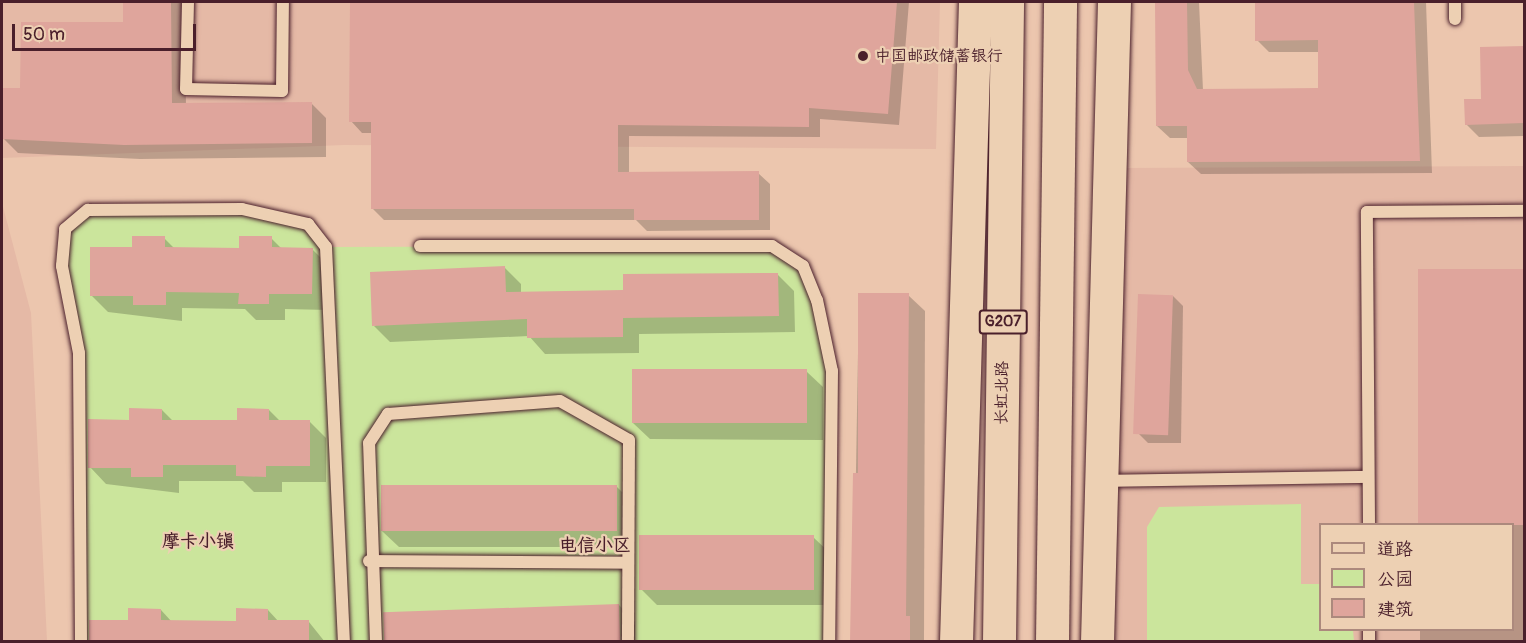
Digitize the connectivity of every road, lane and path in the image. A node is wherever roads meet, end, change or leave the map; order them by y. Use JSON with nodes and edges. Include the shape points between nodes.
{"nodes":[{"id":1,"x":188,"y":2,"type":"edge"},
{"id":2,"x":283,"y":2,"type":"edge"},
{"id":3,"x":975,"y":2,"type":"edge"},
{"id":4,"x":1007,"y":2,"type":"edge"},
{"id":5,"x":1060,"y":2,"type":"edge"},
{"id":6,"x":1114,"y":2,"type":"edge"},
{"id":7,"x":1455,"y":2,"type":"edge"},
{"id":8,"x":1455,"y":19,"type":"dead end"},
{"id":9,"x":1524,"y":211,"type":"edge"},
{"id":10,"x":420,"y":246,"type":"dead end"},
{"id":11,"x":1368,"y":477,"type":"junction"},
{"id":12,"x":1102,"y":481,"type":"junction"},
{"id":13,"x":1369,"y":523,"type":"edge"},
{"id":14,"x":369,"y":561,"type":"junction"},
{"id":15,"x":628,"y":563,"type":"junction"},
{"id":16,"x":81,"y":642,"type":"edge"},
{"id":17,"x":344,"y":642,"type":"edge"},
{"id":18,"x":376,"y":642,"type":"edge"},
{"id":19,"x":628,"y":642,"type":"edge"},
{"id":20,"x":829,"y":642,"type":"edge"},
{"id":21,"x":956,"y":642,"type":"edge"},
{"id":22,"x":999,"y":642,"type":"edge"},
{"id":23,"x":1052,"y":642,"type":"edge"},
{"id":24,"x":1097,"y":642,"type":"edge"}],
"edges":[{"from":1,"to":2,"type":"lane","via":[[186,89],[282,91]]},
{"from":3,"to":21,"type":"main road"},
{"from":4,"to":22,"type":"main road","name":"长虹北路","number":"G207"},
{"from":5,"to":23,"type":"main road"},
{"from":6,"to":12,"type":"main road"},
{"from":7,"to":8,"type":"lane"},
{"from":9,"to":11,"type":"lane","via":[[1367,212]]},
{"from":10,"to":20,"type":"lane","via":[[772,246],[803,266],[818,300],[832,371]]},
{"from":11,"to":12,"type":"lane"},
{"from":11,"to":13,"type":"lane"},
{"from":12,"to":24,"type":"main road"},
{"from":14,"to":15,"type":"lane"},
{"from":14,"to":15,"type":"lane","via":[[369,443],[388,414],[560,401],[629,440]]},
{"from":14,"to":18,"type":"lane"},
{"from":15,"to":19,"type":"lane"},
{"from":16,"to":17,"type":"lane","via":[[79,352],[62,266],[65,228],[88,210],[230,209],[276,213],[308,224],[326,247]]}]}
